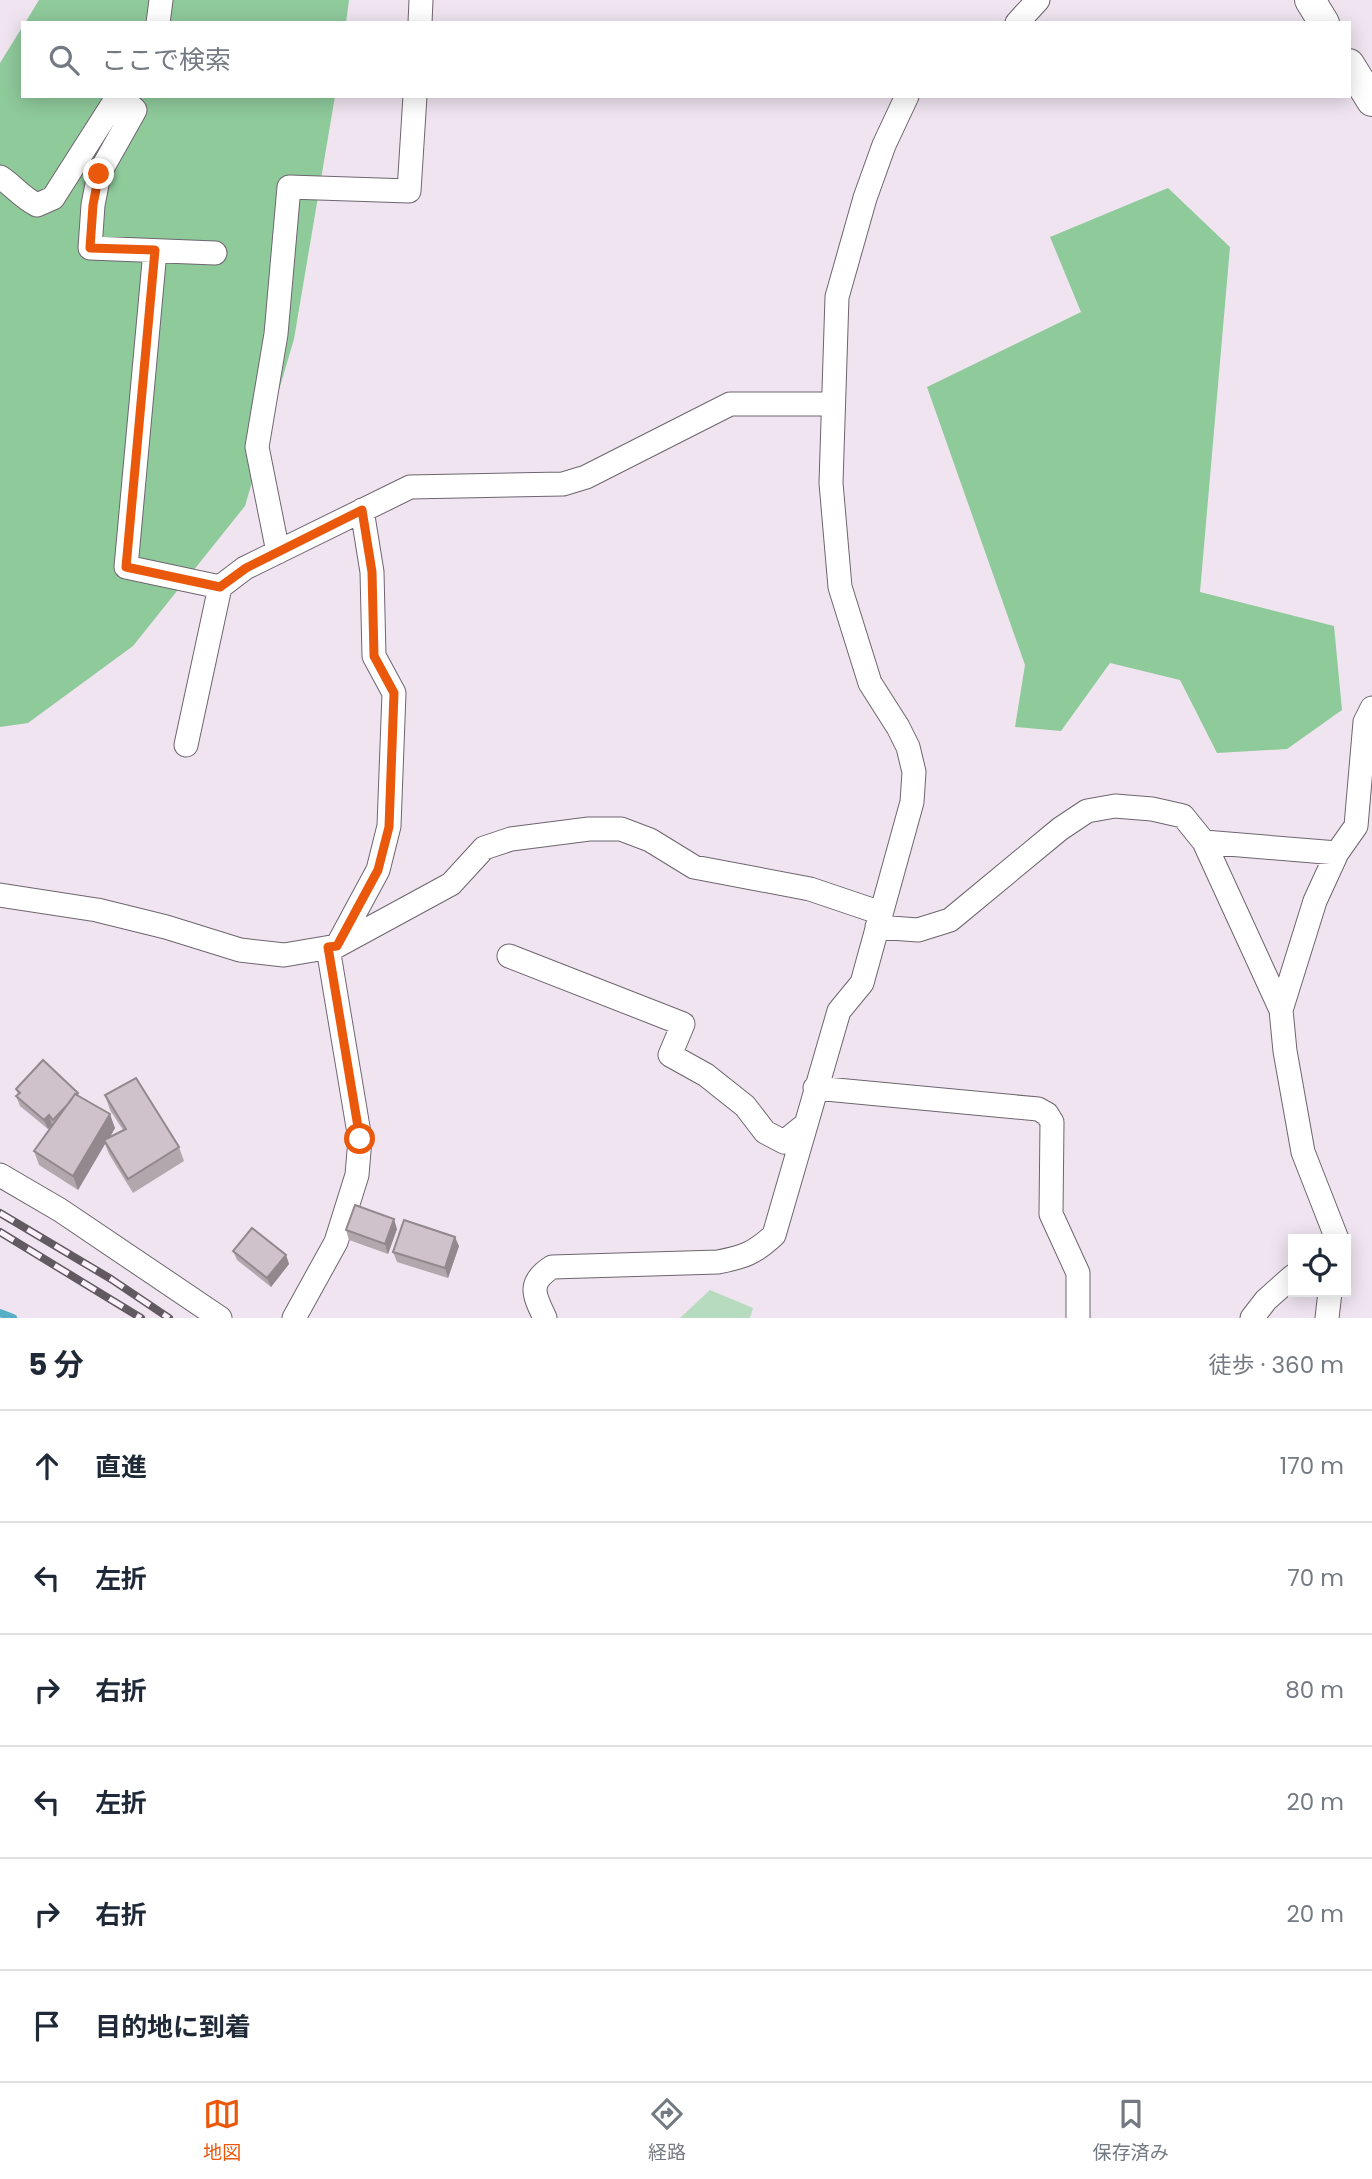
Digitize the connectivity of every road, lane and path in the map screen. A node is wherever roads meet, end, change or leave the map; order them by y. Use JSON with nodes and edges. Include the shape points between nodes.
{"nodes":[{"id":1,"x":161,"y":0,"type":"edge"},
{"id":2,"x":421,"y":0,"type":"edge"},
{"id":3,"x":1038,"y":0,"type":"edge"},
{"id":4,"x":1311,"y":0,"type":"edge"},
{"id":5,"x":158,"y":21,"type":"edge"},
{"id":6,"x":420,"y":21,"type":"edge"},
{"id":7,"x":1019,"y":21,"type":"edge"},
{"id":8,"x":1323,"y":21,"type":"edge"},
{"id":9,"x":1351,"y":67,"type":"edge"},
{"id":10,"x":117,"y":98,"type":"edge"},
{"id":11,"x":120,"y":98,"type":"edge"},
{"id":12,"x":415,"y":98,"type":"edge"},
{"id":13,"x":906,"y":98,"type":"edge"},
{"id":14,"x":1372,"y":101,"type":"edge"},
{"id":15,"x":0,"y":177,"type":"edge"},
{"id":16,"x":155,"y":250,"type":"junction"},
{"id":17,"x":215,"y":253,"type":"dead end"},
{"id":18,"x":833,"y":404,"type":"junction"},
{"id":19,"x":362,"y":510,"type":"junction"},
{"id":20,"x":278,"y":552,"type":"junction"},
{"id":21,"x":220,"y":587,"type":"junction"},
{"id":22,"x":1372,"y":708,"type":"edge"},
{"id":23,"x":186,"y":745,"type":"dead end"},
{"id":24,"x":1364,"y":813,"type":"edge"},
{"id":25,"x":1204,"y":842,"type":"junction"},
{"id":26,"x":1337,"y":853,"type":"junction"},
{"id":27,"x":0,"y":895,"type":"edge"},
{"id":28,"x":879,"y":920,"type":"junction"},
{"id":29,"x":332,"y":947,"type":"junction"},
{"id":30,"x":509,"y":956,"type":"dead end"},
{"id":31,"x":1282,"y":1010,"type":"junction"},
{"id":32,"x":816,"y":1087,"type":"junction"},
{"id":33,"x":805,"y":1125,"type":"junction"},
{"id":34,"x":0,"y":1175,"type":"edge"},
{"id":35,"x":1334,"y":1234,"type":"edge"},
{"id":36,"x":1288,"y":1280,"type":"edge"},
{"id":37,"x":1329,"y":1297,"type":"edge"},
{"id":38,"x":220,"y":1318,"type":"edge"},
{"id":39,"x":294,"y":1318,"type":"edge"},
{"id":40,"x":545,"y":1318,"type":"edge"},
{"id":41,"x":1078,"y":1318,"type":"edge"},
{"id":42,"x":1252,"y":1318,"type":"edge"},
{"id":43,"x":1327,"y":1318,"type":"edge"}],
"edges":[{"from":1,"to":5,"type":"street"},
{"from":2,"to":6,"type":"street"},
{"from":3,"to":7,"type":"street"},
{"from":4,"to":8,"type":"street"},
{"from":9,"to":14,"type":"street"},
{"from":10,"to":15,"type":"street","via":[[52,198],[37,205]]},
{"from":11,"to":16,"type":"street","via":[[135,110],[99,174],[90,248]]},
{"from":12,"to":20,"type":"street","via":[[409,191],[289,187],[276,334],[257,447]]},
{"from":13,"to":18,"type":"street","via":[[865,198],[837,297]]},
{"from":16,"to":17,"type":"street"},
{"from":16,"to":21,"type":"street","via":[[126,567]]},
{"from":18,"to":19,"type":"street","via":[[730,404],[586,477],[563,484],[410,486]]},
{"from":18,"to":28,"type":"street","via":[[831,483],[840,587],[870,683],[908,747],[914,772],[912,802]]},
{"from":19,"to":20,"type":"street"},
{"from":19,"to":29,"type":"street","via":[[372,572],[374,656],[394,693],[389,827],[378,870]]},
{"from":20,"to":21,"type":"street"},
{"from":21,"to":23,"type":"street"},
{"from":22,"to":24,"type":"street","via":[[1365,722]]},
{"from":24,"to":26,"type":"street"},
{"from":25,"to":26,"type":"street"},
{"from":25,"to":28,"type":"street","via":[[1183,816],[1115,806],[1087,811],[950,920],[918,930]]},
{"from":25,"to":31,"type":"street"},
{"from":26,"to":31,"type":"street","via":[[1315,901]]},
{"from":27,"to":29,"type":"street","via":[[97,911],[240,950],[284,955]]},
{"from":28,"to":29,"type":"street","via":[[810,889],[694,867],[650,840],[621,829],[589,829],[511,839],[484,848],[451,884]]},
{"from":28,"to":32,"type":"street","via":[[862,983],[839,1011]]},
{"from":29,"to":39,"type":"street","via":[[360,1139],[357,1175],[337,1242]]},
{"from":30,"to":33,"type":"street","via":[[683,1024],[670,1055],[706,1075],[745,1107],[765,1132],[784,1142]]},
{"from":31,"to":35,"type":"street","via":[[1303,1152]]},
{"from":32,"to":33,"type":"street"},
{"from":32,"to":41,"type":"street","via":[[1038,1109],[1047,1114],[1052,1122],[1051,1214],[1078,1273]]},
{"from":33,"to":40,"type":"street","via":[[774,1235],[760,1248],[742,1258],[719,1262],[552,1267],[539,1275],[535,1285]]},
{"from":34,"to":38,"type":"street"},
{"from":36,"to":42,"type":"street"},
{"from":37,"to":43,"type":"street"}]}
